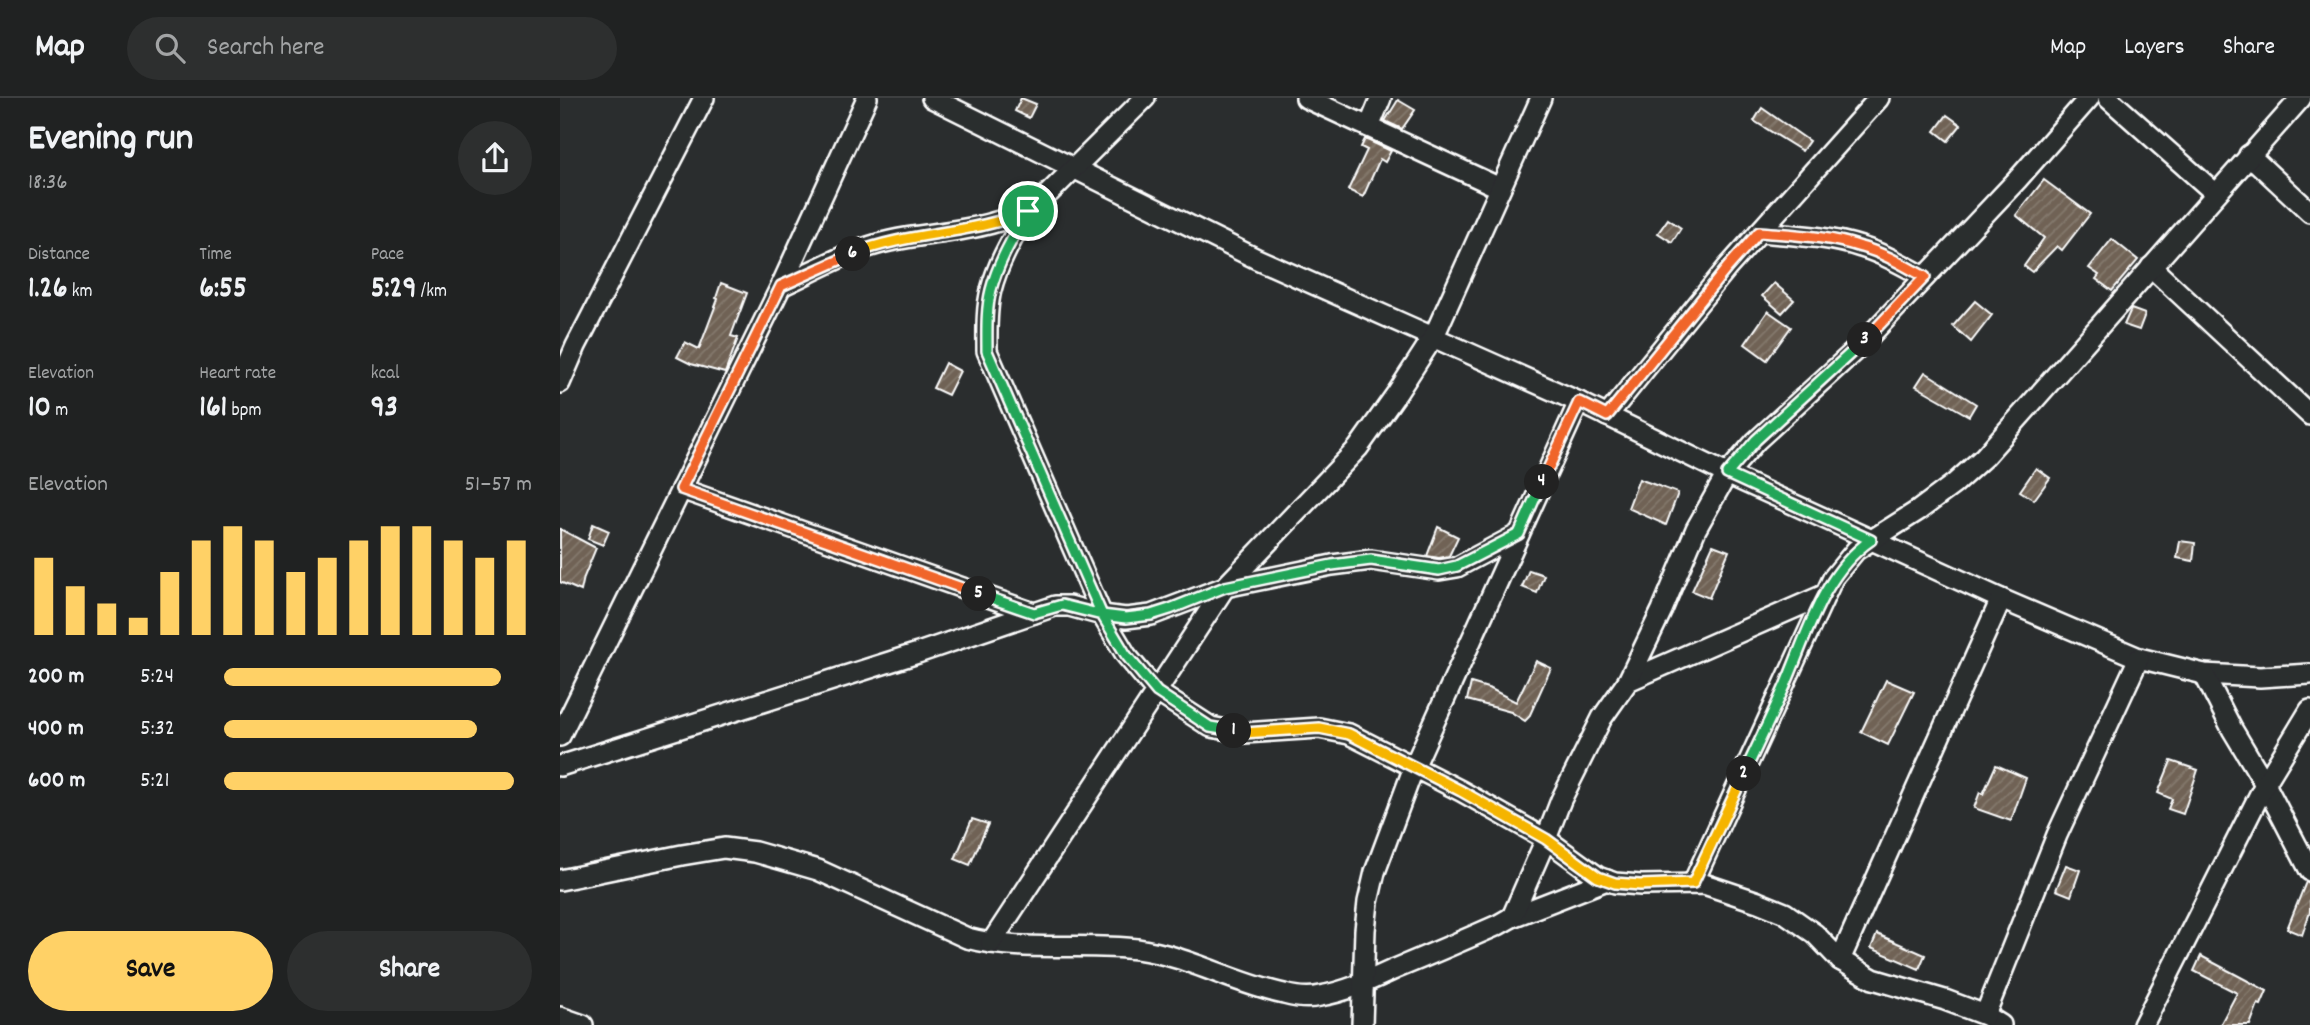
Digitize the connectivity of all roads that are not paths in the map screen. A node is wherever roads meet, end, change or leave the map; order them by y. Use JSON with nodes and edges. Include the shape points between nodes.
{"nodes":[{"id":1,"x":704,"y":98,"type":"edge"},
{"id":2,"x":867,"y":98,"type":"edge"},
{"id":3,"x":932,"y":98,"type":"edge"},
{"id":4,"x":1144,"y":98,"type":"edge"},
{"id":5,"x":1306,"y":98,"type":"edge"},
{"id":6,"x":1381,"y":98,"type":"edge"},
{"id":7,"x":1541,"y":98,"type":"edge"},
{"id":8,"x":1879,"y":98,"type":"edge"},
{"id":9,"x":2089,"y":98,"type":"edge"},
{"id":10,"x":2108,"y":98,"type":"edge"},
{"id":11,"x":2301,"y":98,"type":"edge"},
{"id":12,"x":1369,"y":127,"type":"junction"},
{"id":13,"x":2249,"y":155,"type":"junction"},
{"id":14,"x":1076,"y":167,"type":"junction"},
{"id":15,"x":1500,"y":188,"type":"junction"},
{"id":16,"x":2215,"y":193,"type":"junction"},
{"id":17,"x":1028,"y":211,"type":"junction"},
{"id":18,"x":2310,"y":212,"type":"edge"},
{"id":19,"x":1759,"y":232,"type":"junction"},
{"id":20,"x":2151,"y":267,"type":"junction"},
{"id":21,"x":1925,"y":277,"type":"junction"},
{"id":22,"x":781,"y":286,"type":"junction"},
{"id":23,"x":1434,"y":336,"type":"junction"},
{"id":24,"x":560,"y":383,"type":"edge"},
{"id":25,"x":1579,"y":402,"type":"junction"},
{"id":26,"x":2310,"y":415,"type":"edge"},
{"id":27,"x":1607,"y":416,"type":"junction"},
{"id":28,"x":1727,"y":474,"type":"junction"},
{"id":29,"x":681,"y":489,"type":"junction"},
{"id":30,"x":1519,"y":534,"type":"junction"},
{"id":31,"x":1871,"y":540,"type":"junction"},
{"id":32,"x":1225,"y":587,"type":"junction"},
{"id":33,"x":1824,"y":595,"type":"junction"},
{"id":34,"x":2001,"y":599,"type":"junction"},
{"id":35,"x":1034,"y":613,"type":"junction"},
{"id":36,"x":1102,"y":615,"type":"junction"},
{"id":37,"x":2139,"y":658,"type":"junction"},
{"id":38,"x":2204,"y":674,"type":"junction"},
{"id":39,"x":2310,"y":674,"type":"edge"},
{"id":40,"x":1628,"y":681,"type":"junction"},
{"id":41,"x":1157,"y":692,"type":"junction"},
{"id":42,"x":2310,"y":710,"type":"edge"},
{"id":43,"x":560,"y":736,"type":"edge"},
{"id":44,"x":560,"y":766,"type":"edge"},
{"id":45,"x":1414,"y":767,"type":"junction"},
{"id":46,"x":2266,"y":784,"type":"junction"},
{"id":47,"x":1546,"y":839,"type":"junction"},
{"id":48,"x":2310,"y":871,"type":"edge"},
{"id":49,"x":560,"y":880,"type":"edge"},
{"id":50,"x":1607,"y":880,"type":"junction"},
{"id":51,"x":1693,"y":883,"type":"junction"},
{"id":52,"x":1512,"y":917,"type":"junction"},
{"id":53,"x":991,"y":943,"type":"junction"},
{"id":54,"x":1840,"y":960,"type":"junction"},
{"id":55,"x":1364,"y":982,"type":"junction"},
{"id":56,"x":560,"y":1017,"type":"edge"},
{"id":57,"x":1993,"y":1020,"type":"edge"},
{"id":58,"x":583,"y":1025,"type":"edge"},
{"id":59,"x":1362,"y":1025,"type":"edge"},
{"id":60,"x":2143,"y":1025,"type":"edge"}],
"edges":[{"from":1,"to":24,"type":"street"},
{"from":2,"to":22,"type":"street"},
{"from":3,"to":14,"type":"street"},
{"from":4,"to":14,"type":"street"},
{"from":5,"to":12,"type":"street"},
{"from":6,"to":12,"type":"street"},
{"from":7,"to":15,"type":"street"},
{"from":8,"to":19,"type":"street"},
{"from":9,"to":21,"type":"street"},
{"from":10,"to":16,"type":"street"},
{"from":11,"to":13,"type":"street"},
{"from":12,"to":15,"type":"street"},
{"from":13,"to":16,"type":"street"},
{"from":13,"to":18,"type":"street"},
{"from":14,"to":17,"type":"street"},
{"from":14,"to":23,"type":"street","via":[[1257,259]]},
{"from":15,"to":23,"type":"street"},
{"from":16,"to":20,"type":"street"},
{"from":17,"to":22,"type":"street","via":[[974,228],[888,242]]},
{"from":17,"to":36,"type":"street","via":[[991,290],[987,351]]},
{"from":19,"to":21,"type":"street","via":[[1822,237],[1861,247]]},
{"from":19,"to":27,"type":"street"},
{"from":20,"to":26,"type":"street"},
{"from":20,"to":31,"type":"street","via":[[1984,457],[1919,510]]},
{"from":21,"to":28,"type":"street","via":[[1860,346],[1756,440]]},
{"from":22,"to":29,"type":"street"},
{"from":23,"to":25,"type":"street"},
{"from":23,"to":32,"type":"street","via":[[1358,448]]},
{"from":25,"to":27,"type":"street"},
{"from":25,"to":30,"type":"street"},
{"from":27,"to":28,"type":"street"},
{"from":28,"to":31,"type":"street"},
{"from":28,"to":40,"type":"street","via":[[1696,529]]},
{"from":29,"to":35,"type":"street"},
{"from":29,"to":43,"type":"street"},
{"from":30,"to":32,"type":"street","via":[[1457,566],[1439,570],[1371,560]]},
{"from":30,"to":45,"type":"street"},
{"from":31,"to":33,"type":"street","via":[[1845,562]]},
{"from":31,"to":34,"type":"street"},
{"from":32,"to":36,"type":"street","via":[[1151,615]]},
{"from":32,"to":41,"type":"street"},
{"from":33,"to":40,"type":"street"},
{"from":33,"to":51,"type":"street"},
{"from":34,"to":37,"type":"street"},
{"from":34,"to":54,"type":"street"},
{"from":35,"to":36,"type":"street","via":[[1062,605]]},
{"from":35,"to":44,"type":"street"},
{"from":36,"to":41,"type":"street","via":[[1126,655]]},
{"from":37,"to":38,"type":"street"},
{"from":37,"to":57,"type":"street","via":[[2057,835]]},
{"from":38,"to":39,"type":"street"},
{"from":38,"to":46,"type":"street"},
{"from":40,"to":47,"type":"street","via":[[1580,760]]},
{"from":41,"to":45,"type":"street","via":[[1210,727],[1244,733],[1319,728],[1349,734]]},
{"from":41,"to":53,"type":"street"},
{"from":42,"to":46,"type":"street"},
{"from":45,"to":47,"type":"street"},
{"from":45,"to":55,"type":"street","via":[[1368,902]]},
{"from":46,"to":48,"type":"street"},
{"from":46,"to":60,"type":"street"},
{"from":47,"to":50,"type":"street"},
{"from":47,"to":52,"type":"street"},
{"from":49,"to":53,"type":"street","via":[[724,848],[755,852],[818,870],[967,938]]},
{"from":50,"to":51,"type":"street","via":[[1640,885]]},
{"from":50,"to":52,"type":"street"},
{"from":51,"to":54,"type":"street","via":[[1785,913],[1815,934]]},
{"from":52,"to":55,"type":"street"},
{"from":53,"to":55,"type":"street","via":[[1147,951],[1251,986],[1302,997],[1319,997]]},
{"from":54,"to":57,"type":"street","via":[[1873,979]]},
{"from":55,"to":59,"type":"street"},
{"from":56,"to":58,"type":"street"}]}
